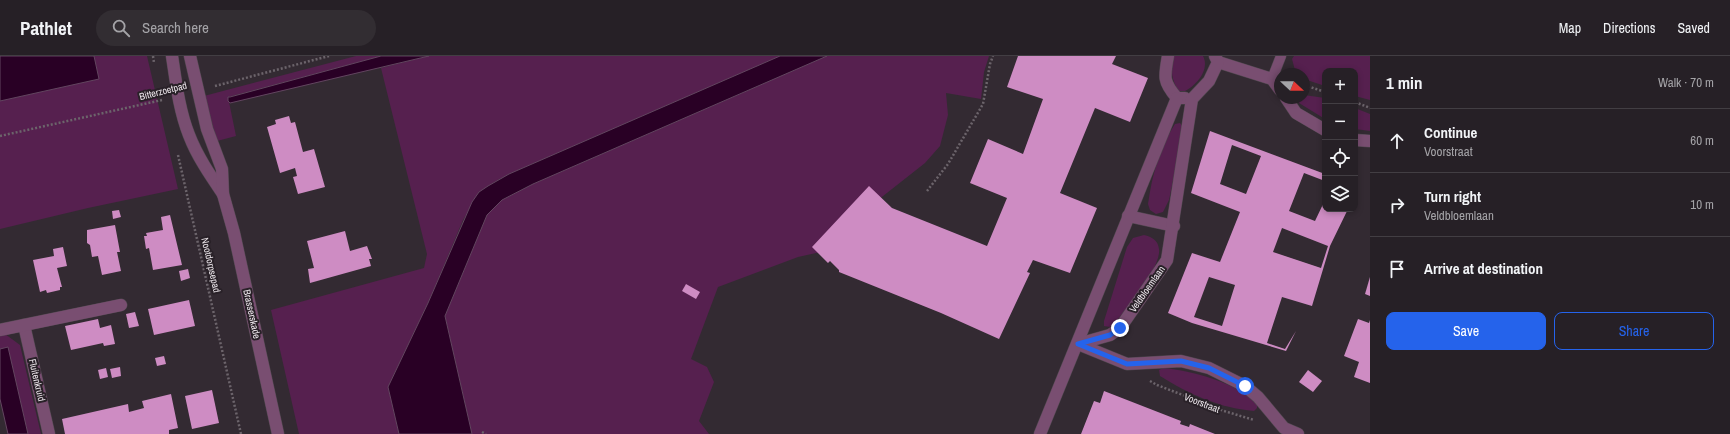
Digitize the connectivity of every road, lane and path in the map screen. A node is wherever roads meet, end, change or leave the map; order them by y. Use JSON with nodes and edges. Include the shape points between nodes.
{"nodes":[{"id":1,"x":172,"y":56,"type":"edge"},
{"id":2,"x":190,"y":56,"type":"edge"},
{"id":3,"x":329,"y":56,"type":"edge"},
{"id":4,"x":993,"y":56,"type":"edge"},
{"id":5,"x":1168,"y":56,"type":"edge"},
{"id":6,"x":1281,"y":56,"type":"edge"},
{"id":7,"x":1217,"y":59,"type":"edge"},
{"id":8,"x":1272,"y":79,"type":"junction"},
{"id":9,"x":1274,"y":82,"type":"edge"},
{"id":10,"x":1310,"y":87,"type":"edge"},
{"id":11,"x":197,"y":91,"type":"junction"},
{"id":12,"x":1322,"y":91,"type":"edge"},
{"id":13,"x":178,"y":96,"type":"junction"},
{"id":14,"x":1177,"y":98,"type":"junction"},
{"id":15,"x":1192,"y":99,"type":"junction"},
{"id":16,"x":160,"y":101,"type":"junction"},
{"id":17,"x":1358,"y":103,"type":"edge"},
{"id":18,"x":1290,"y":104,"type":"edge"},
{"id":19,"x":162,"y":107,"type":"dead end"},
{"id":20,"x":1370,"y":108,"type":"edge"},
{"id":21,"x":1322,"y":128,"type":"edge"},
{"id":22,"x":0,"y":136,"type":"edge"},
{"id":23,"x":1358,"y":140,"type":"edge"},
{"id":24,"x":1370,"y":141,"type":"edge"},
{"id":25,"x":176,"y":147,"type":"dead end"},
{"id":26,"x":927,"y":191,"type":"dead end"},
{"id":27,"x":222,"y":194,"type":"junction"},
{"id":28,"x":1128,"y":216,"type":"junction"},
{"id":29,"x":1174,"y":226,"type":"junction"},
{"id":30,"x":120,"y":305,"type":"dead end"},
{"id":31,"x":24,"y":326,"type":"junction"},
{"id":32,"x":0,"y":330,"type":"edge"},
{"id":33,"x":1078,"y":344,"type":"junction"},
{"id":34,"x":1127,"y":364,"type":"junction"},
{"id":35,"x":1282,"y":431,"type":"edge"},
{"id":36,"x":49,"y":434,"type":"edge"},
{"id":37,"x":241,"y":434,"type":"edge"},
{"id":38,"x":278,"y":434,"type":"edge"},
{"id":39,"x":482,"y":434,"type":"edge"},
{"id":40,"x":486,"y":434,"type":"edge"},
{"id":41,"x":1040,"y":434,"type":"edge"},
{"id":42,"x":1298,"y":434,"type":"edge"}],
"edges":[{"from":1,"to":13,"type":"street","name":"Brasserskade"},
{"from":2,"to":11,"type":"street","name":"Brasserskade"},
{"from":3,"to":11,"type":"path","name":"Bitterzoetpad"},
{"from":4,"to":26,"type":"path","via":[[983,104],[948,164]]},
{"from":5,"to":14,"type":"street","via":[[1164,77],[1169,89]]},
{"from":6,"to":8,"type":"lane"},
{"from":7,"to":8,"type":"street"},
{"from":7,"to":15,"type":"street","via":[[1209,81]]},
{"from":8,"to":9,"type":"street"},
{"from":10,"to":12,"type":"path"},
{"from":11,"to":27,"type":"street","name":"Brasserskade","via":[[207,129],[222,169]]},
{"from":13,"to":16,"type":"path","name":"Bitterzoetpad"},
{"from":13,"to":27,"type":"street","name":"Brasserskade","via":[[191,141]]},
{"from":14,"to":15,"type":"street"},
{"from":14,"to":28,"type":"street"},
{"from":15,"to":29,"type":"street","name":"Veldbloemlaan"},
{"from":16,"to":19,"type":"path"},
{"from":16,"to":22,"type":"path","name":"Bitterzoetpad"},
{"from":17,"to":20,"type":"path"},
{"from":18,"to":21,"type":"street","via":[[1296,113]]},
{"from":23,"to":24,"type":"street"},
{"from":25,"to":37,"type":"path","name":"Nootdorpsepad"},
{"from":27,"to":38,"type":"street","name":"Brasserskade","via":[[234,233]]},
{"from":28,"to":29,"type":"street"},
{"from":28,"to":33,"type":"street"},
{"from":29,"to":33,"type":"street","name":"Veldbloemlaan","via":[[1167,260],[1120,328],[1110,335]]},
{"from":30,"to":31,"type":"street"},
{"from":31,"to":32,"type":"street"},
{"from":31,"to":36,"type":"street","name":"Fluitenkruid"},
{"from":33,"to":34,"type":"street"},
{"from":33,"to":41,"type":"street"},
{"from":34,"to":35,"type":"path","name":"Voorstraat","via":[[1157,385],[1224,412]]},
{"from":34,"to":35,"type":"street","via":[[1181,361],[1209,368],[1245,386],[1258,397]]},
{"from":35,"to":42,"type":"street"},
{"from":39,"to":40,"type":"path"}]}
